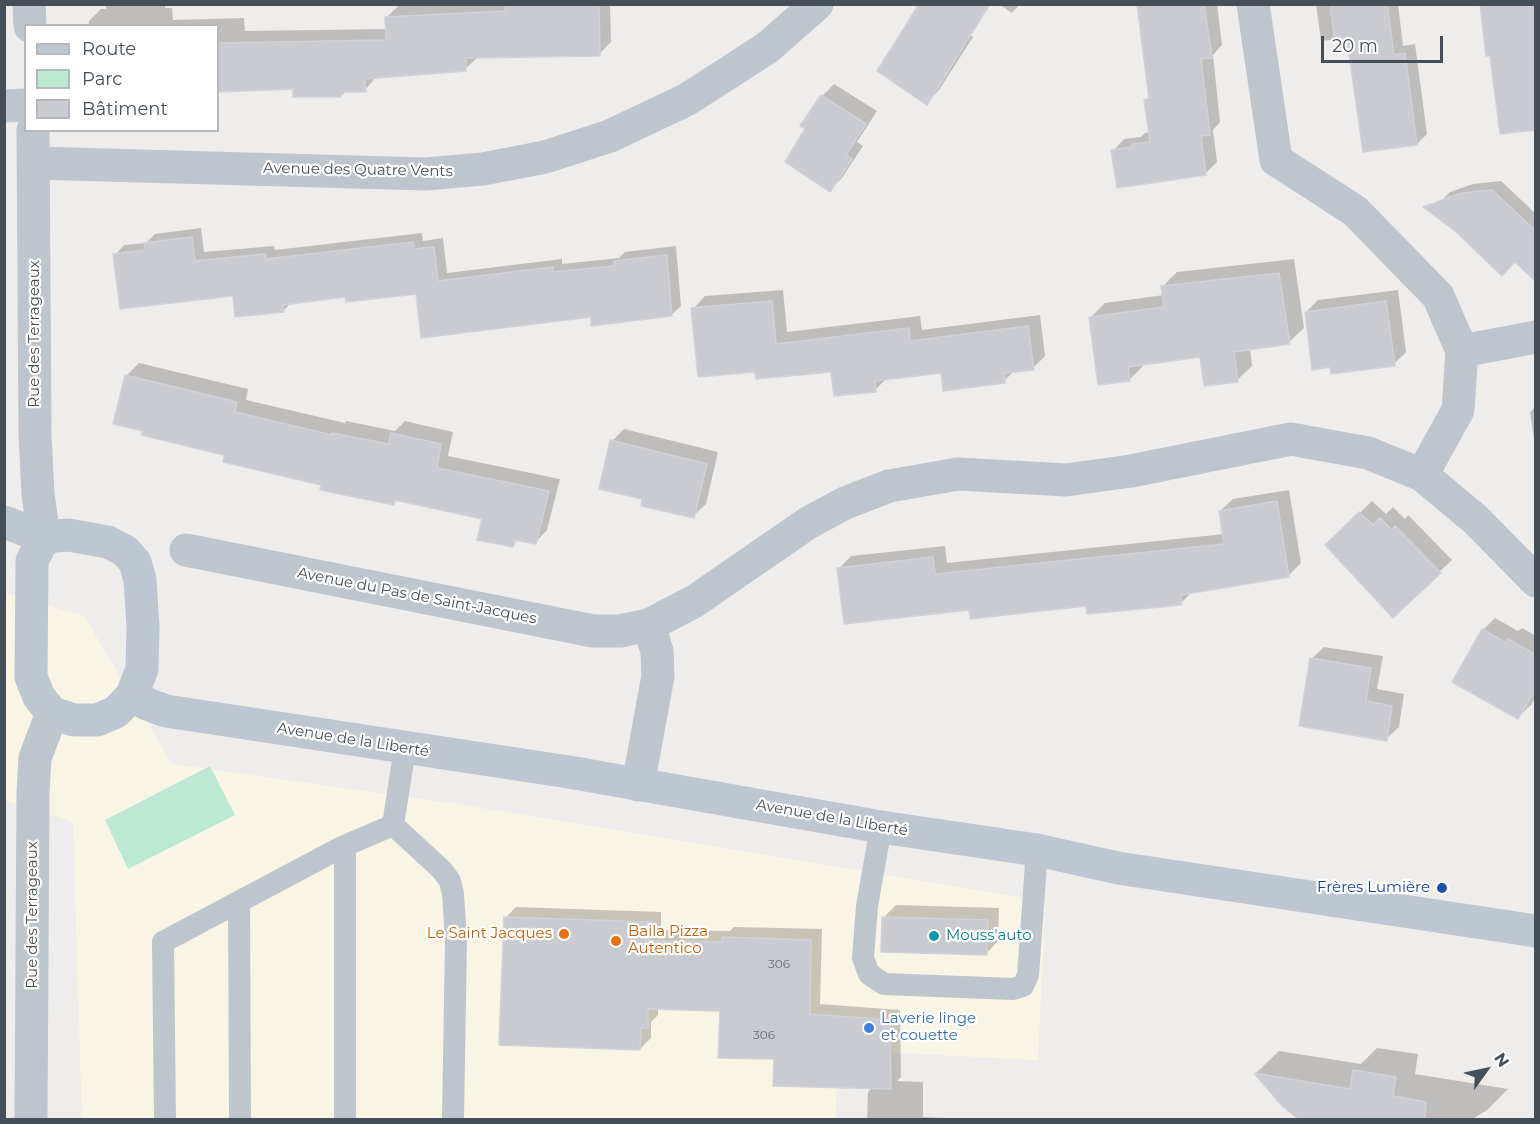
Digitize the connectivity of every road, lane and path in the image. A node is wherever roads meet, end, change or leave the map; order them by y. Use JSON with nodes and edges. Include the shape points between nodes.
{"nodes":[{"id":1,"x":29,"y":4,"type":"edge"},
{"id":2,"x":818,"y":4,"type":"edge"},
{"id":3,"x":1253,"y":4,"type":"edge"},
{"id":4,"x":30,"y":24,"type":"edge"},
{"id":5,"x":24,"y":105,"type":"edge"},
{"id":6,"x":4,"y":106,"type":"edge"},
{"id":7,"x":33,"y":132,"type":"edge"},
{"id":8,"x":34,"y":163,"type":"junction"},
{"id":9,"x":1536,"y":338,"type":"edge"},
{"id":10,"x":1462,"y":351,"type":"junction"},
{"id":11,"x":1422,"y":475,"type":"junction"},
{"id":12,"x":4,"y":522,"type":"edge"},
{"id":13,"x":44,"y":537,"type":"junction"},
{"id":14,"x":186,"y":550,"type":"dead end"},
{"id":15,"x":1536,"y":581,"type":"edge"},
{"id":16,"x":649,"y":625,"type":"junction"},
{"id":17,"x":132,"y":695,"type":"junction"},
{"id":18,"x":52,"y":713,"type":"junction"},
{"id":19,"x":405,"y":748,"type":"junction"},
{"id":20,"x":638,"y":785,"type":"junction"},
{"id":21,"x":393,"y":825,"type":"junction"},
{"id":22,"x":881,"y":827,"type":"junction"},
{"id":23,"x":345,"y":846,"type":"junction"},
{"id":24,"x":1037,"y":850,"type":"junction"},
{"id":25,"x":239,"y":902,"type":"junction"},
{"id":26,"x":1536,"y":931,"type":"edge"},
{"id":27,"x":31,"y":1119,"type":"edge"},
{"id":28,"x":165,"y":1119,"type":"edge"},
{"id":29,"x":240,"y":1119,"type":"edge"},
{"id":30,"x":345,"y":1119,"type":"edge"},
{"id":31,"x":453,"y":1119,"type":"edge"}],
"edges":[{"from":1,"to":4,"type":"street"},
{"from":2,"to":8,"type":"street","name":"Avenue des Quatre Vents","via":[[768,48],[686,100],[610,136],[545,157],[483,169],[426,174]]},
{"from":3,"to":10,"type":"street","via":[[1276,160],[1355,211],[1438,296]]},
{"from":5,"to":6,"type":"street"},
{"from":7,"to":8,"type":"street","name":"Rue des Terrageaux"},
{"from":8,"to":13,"type":"street","name":"Rue des Terrageaux","via":[[35,435]]},
{"from":9,"to":10,"type":"street"},
{"from":10,"to":11,"type":"street","via":[[1458,410]]},
{"from":11,"to":15,"type":"street","name":"Avenue du Pas de Saint-Jacques","via":[[1475,519]]},
{"from":11,"to":16,"type":"street","name":"Avenue du Pas de Saint-Jacques","via":[[1368,453],[1291,439],[1066,480],[958,474],[889,486],[808,522],[695,601]]},
{"from":12,"to":13,"type":"street"},
{"from":13,"to":17,"type":"street","via":[[68,535],[108,542],[135,562],[141,580],[142,669]]},
{"from":13,"to":18,"type":"street","via":[[32,561],[31,677],[39,698]]},
{"from":14,"to":16,"type":"street","name":"Avenue du Pas de Saint-Jacques","via":[[593,631]]},
{"from":16,"to":20,"type":"street","via":[[657,651],[658,676]]},
{"from":17,"to":18,"type":"street","via":[[116,712],[97,720],[74,720]]},
{"from":17,"to":19,"type":"street","name":"Avenue de la Liberté","via":[[166,711]]},
{"from":18,"to":27,"type":"street","name":"Rue des Terrageaux","via":[[35,758],[33,793]]},
{"from":19,"to":20,"type":"street","name":"Avenue de la Liberté"},
{"from":19,"to":21,"type":"lane"},
{"from":20,"to":22,"type":"street","name":"Avenue de la Liberté"},
{"from":21,"to":23,"type":"lane"},
{"from":21,"to":31,"type":"lane","via":[[442,870],[453,894]]},
{"from":22,"to":24,"type":"street","name":"Avenue de la Liberté"},
{"from":22,"to":24,"type":"lane","via":[[867,906],[863,958],[869,974],[884,984],[1013,989],[1023,986],[1028,975]]},
{"from":23,"to":25,"type":"lane"},
{"from":23,"to":30,"type":"lane"},
{"from":24,"to":26,"type":"street","name":"Avenue de la Liberté","via":[[1118,868]]},
{"from":25,"to":28,"type":"lane","via":[[163,942]]},
{"from":25,"to":29,"type":"lane"}]}
